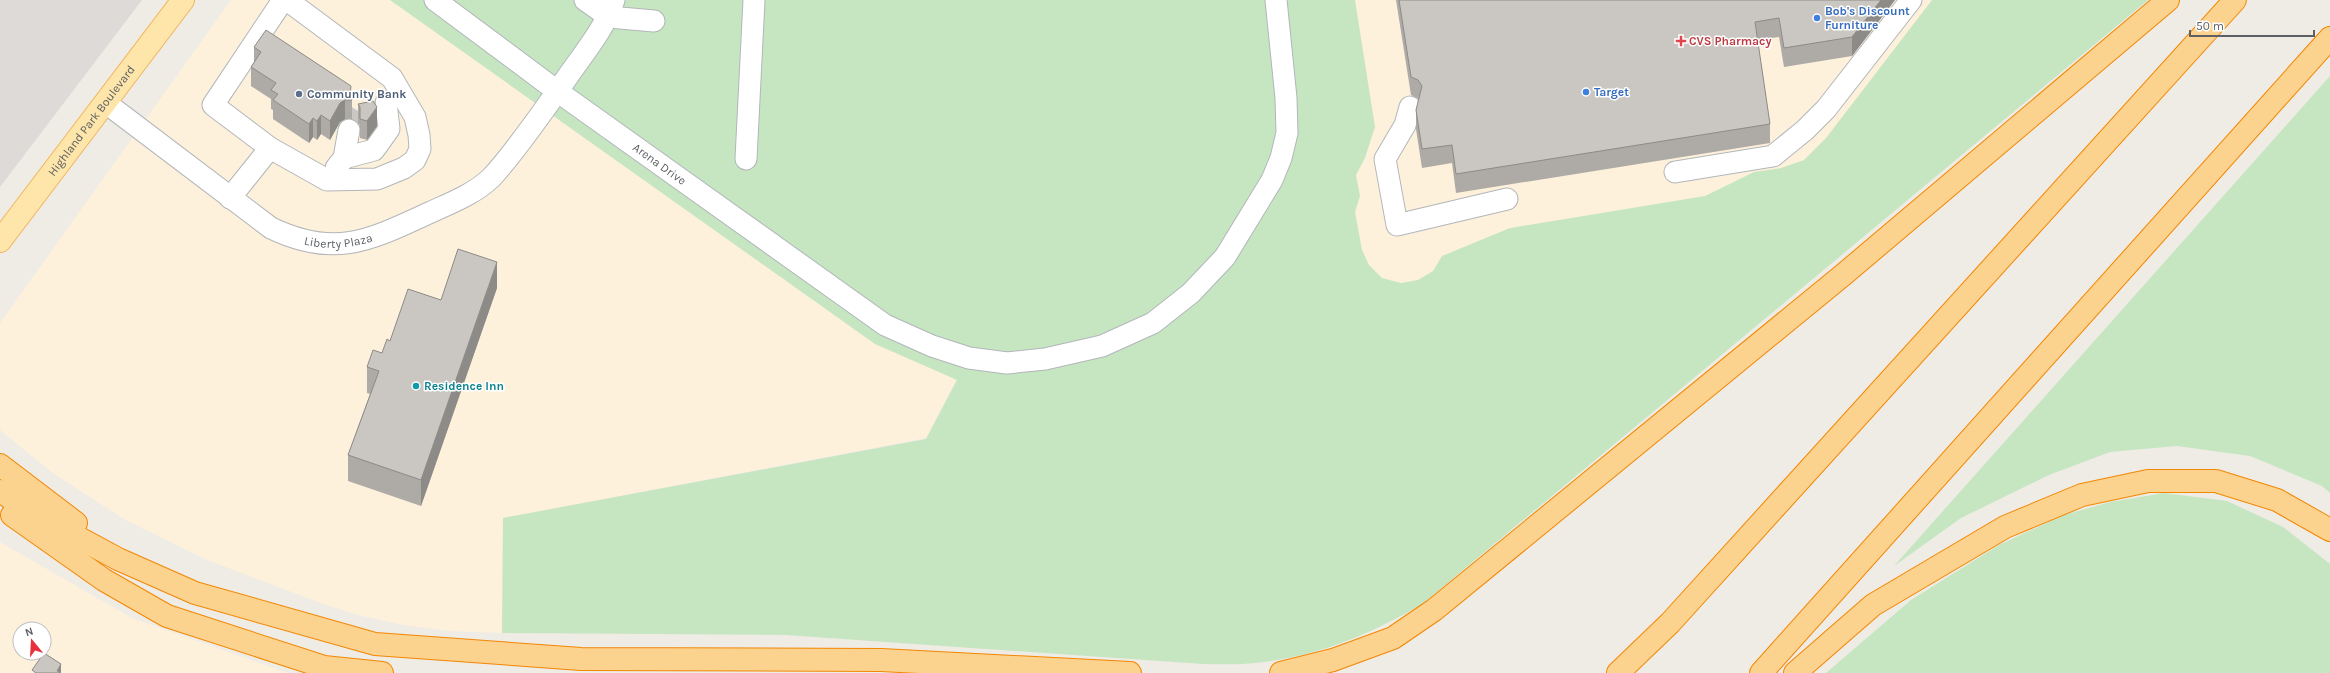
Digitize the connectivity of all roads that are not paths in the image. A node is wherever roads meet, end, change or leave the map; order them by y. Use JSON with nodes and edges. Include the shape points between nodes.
{"nodes":[{"id":1,"x":183,"y":0,"type":"edge"},
{"id":2,"x":283,"y":0,"type":"edge"},
{"id":3,"x":287,"y":0,"type":"edge"},
{"id":4,"x":435,"y":0,"type":"edge"},
{"id":5,"x":586,"y":0,"type":"edge"},
{"id":6,"x":754,"y":0,"type":"edge"},
{"id":7,"x":1276,"y":0,"type":"edge"},
{"id":8,"x":1911,"y":0,"type":"edge"},
{"id":9,"x":2168,"y":0,"type":"edge"},
{"id":10,"x":2235,"y":0,"type":"edge"},
{"id":11,"x":612,"y":9,"type":"edge"},
{"id":12,"x":654,"y":21,"type":"dead end"},
{"id":13,"x":2330,"y":38,"type":"edge"},
{"id":14,"x":397,"y":85,"type":"junction"},
{"id":15,"x":557,"y":91,"type":"junction"},
{"id":16,"x":106,"y":103,"type":"junction"},
{"id":17,"x":1410,"y":107,"type":"dead end"},
{"id":18,"x":349,"y":130,"type":"tunnel mouth"},
{"id":19,"x":270,"y":148,"type":"junction"},
{"id":20,"x":344,"y":158,"type":"junction"},
{"id":21,"x":746,"y":159,"type":"dead end"},
{"id":22,"x":1675,"y":172,"type":"dead end"},
{"id":23,"x":328,"y":180,"type":"junction"},
{"id":24,"x":230,"y":198,"type":"junction"},
{"id":25,"x":1507,"y":199,"type":"dead end"},
{"id":26,"x":0,"y":241,"type":"edge"},
{"id":27,"x":0,"y":465,"type":"edge"},
{"id":28,"x":0,"y":491,"type":"edge"},
{"id":29,"x":0,"y":507,"type":"edge"},
{"id":30,"x":0,"y":522,"type":"edge"},
{"id":31,"x":2330,"y":530,"type":"edge"},
{"id":32,"x":118,"y":559,"type":"junction"},
{"id":33,"x":104,"y":580,"type":"junction"},
{"id":34,"x":616,"y":659,"type":"junction"},
{"id":35,"x":382,"y":673,"type":"edge"},
{"id":36,"x":881,"y":673,"type":"edge"},
{"id":37,"x":1130,"y":673,"type":"edge"},
{"id":38,"x":1281,"y":673,"type":"edge"},
{"id":39,"x":1618,"y":673,"type":"edge"},
{"id":40,"x":1761,"y":673,"type":"edge"},
{"id":41,"x":1794,"y":673,"type":"edge"}],
"edges":[{"from":1,"to":16,"type":"main road","name":"Highland Park Boulevard"},
{"from":2,"to":19,"type":"lane","via":[[213,105]]},
{"from":3,"to":14,"type":"lane","via":[[392,78]]},
{"from":4,"to":15,"type":"lane","name":"Arena Drive"},
{"from":5,"to":11,"type":"lane"},
{"from":6,"to":21,"type":"lane"},
{"from":7,"to":15,"type":"lane","name":"Arena Drive","via":[[1287,105],[1287,133],[1272,180],[1225,258],[1191,293],[1153,323],[1102,346],[1045,359],[1006,363],[969,358],[932,346],[885,325]]},
{"from":8,"to":22,"type":"lane","via":[[1826,109],[1773,156]]},
{"from":9,"to":38,"type":"highway","via":[[1844,275],[1434,610],[1393,638],[1333,660]]},
{"from":10,"to":39,"type":"highway","via":[[1670,623]]},
{"from":11,"to":12,"type":"lane"},
{"from":11,"to":15,"type":"lane","name":"Liberty Plaza"},
{"from":13,"to":40,"type":"highway"},
{"from":14,"to":20,"type":"lane","via":[[377,106],[389,129],[374,150]]},
{"from":14,"to":23,"type":"lane","via":[[415,117],[420,149],[415,160],[404,168],[377,179]]},
{"from":15,"to":24,"type":"lane","name":"Liberty Plaza","via":[[504,162],[478,188],[374,238],[345,244],[318,244],[293,239],[271,228]]},
{"from":16,"to":24,"type":"lane","name":"Liberty Plaza"},
{"from":16,"to":26,"type":"main road","name":"Highland Park Boulevard"},
{"from":17,"to":25,"type":"lane","via":[[1405,125],[1384,159],[1397,225]]},
{"from":18,"to":20,"type":"lane"},
{"from":19,"to":23,"type":"lane"},
{"from":19,"to":24,"type":"lane"},
{"from":20,"to":23,"type":"lane"},
{"from":27,"to":32,"type":"highway","via":[[94,536]]},
{"from":28,"to":32,"type":"highway","via":[[33,513]]},
{"from":29,"to":33,"type":"highway"},
{"from":30,"to":33,"type":"highway"},
{"from":31,"to":41,"type":"highway","via":[[2278,500],[2216,481],[2148,481],[2082,495],[2006,526],[1873,605]]},
{"from":32,"to":34,"type":"highway","via":[[195,593],[375,644],[581,659]]},
{"from":33,"to":35,"type":"highway","via":[[167,616],[324,667]]},
{"from":34,"to":36,"type":"highway","via":[[813,667]]},
{"from":34,"to":37,"type":"highway","via":[[881,660]]}]}
